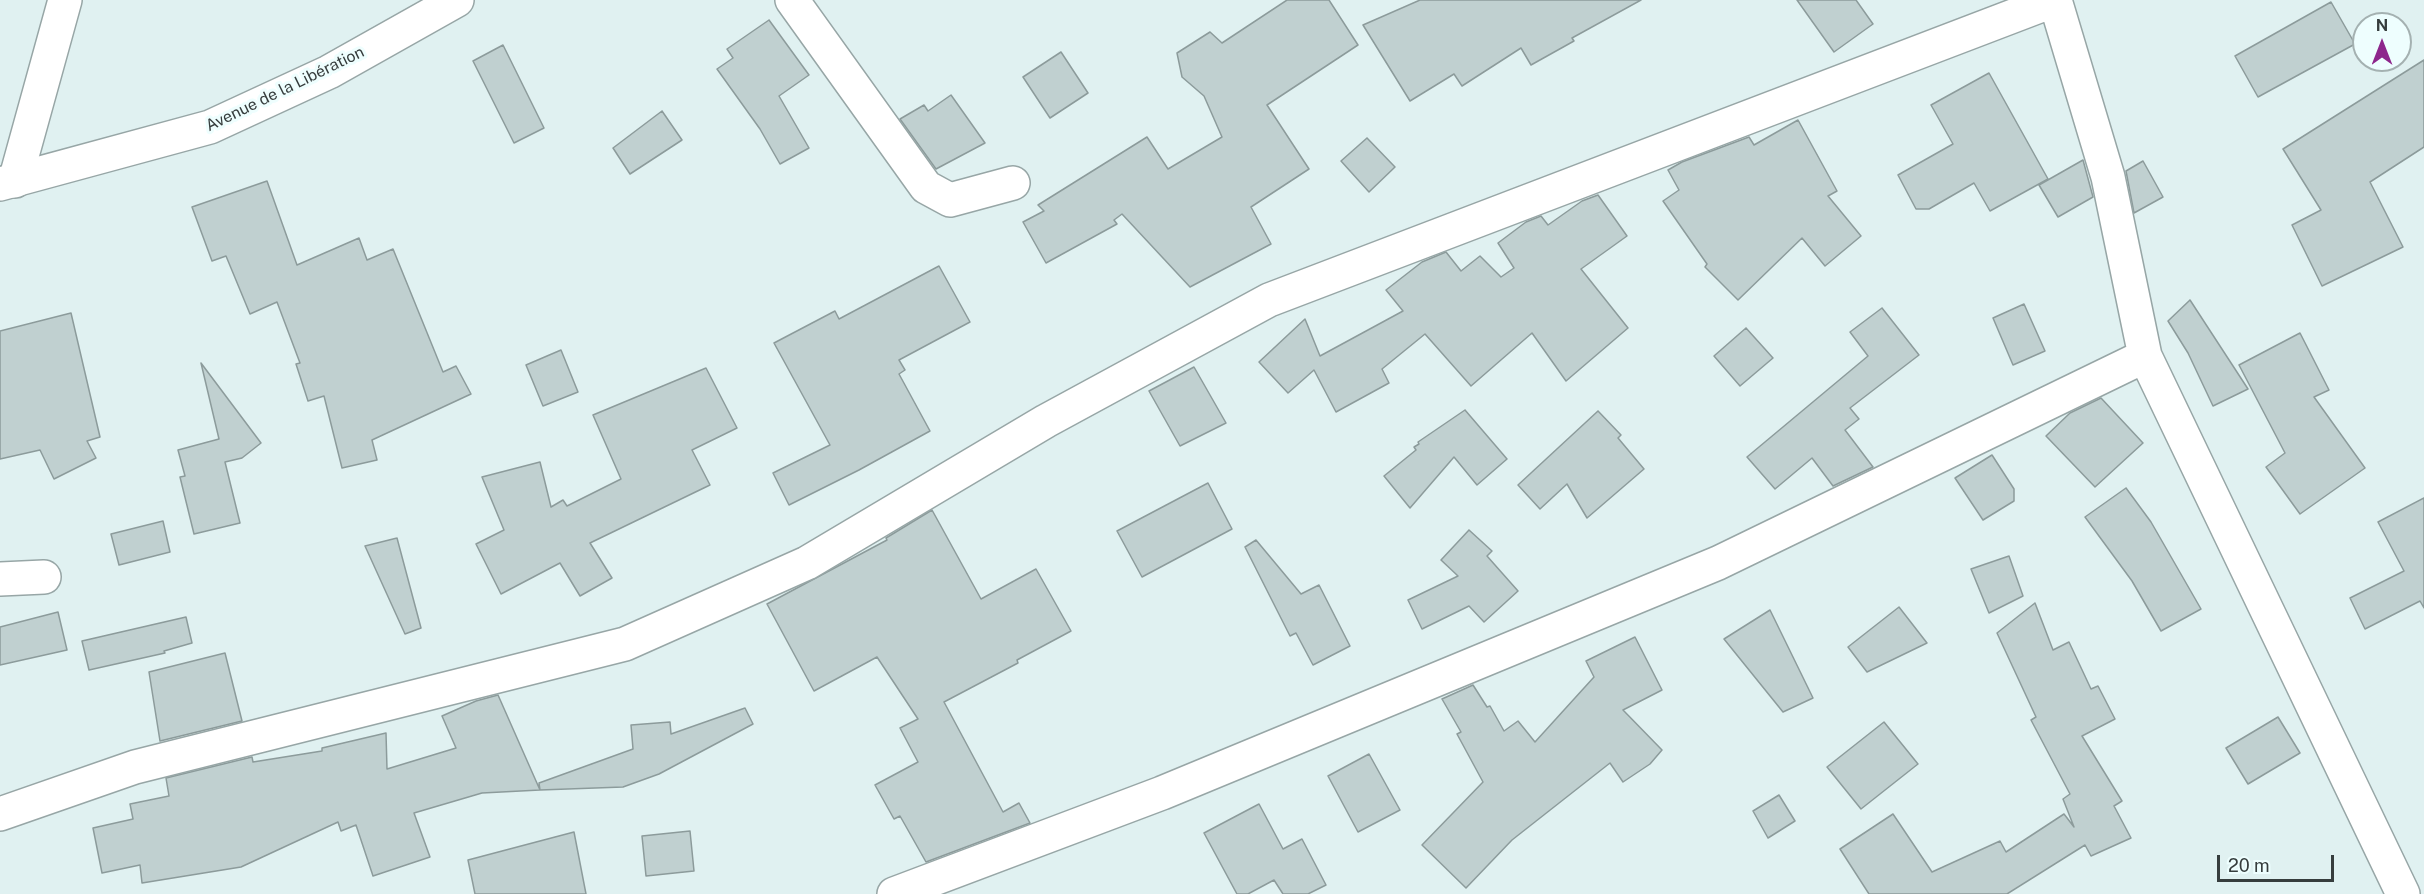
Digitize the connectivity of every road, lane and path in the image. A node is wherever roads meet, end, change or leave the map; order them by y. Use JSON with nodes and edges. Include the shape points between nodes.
{"nodes":[{"id":1,"x":65,"y":0,"type":"edge"},
{"id":2,"x":457,"y":0,"type":"edge"},
{"id":3,"x":792,"y":0,"type":"edge"},
{"id":4,"x":2055,"y":0,"type":"edge"},
{"id":5,"x":7,"y":183,"type":"edge"},
{"id":6,"x":1013,"y":183,"type":"dead end"},
{"id":7,"x":2145,"y":356,"type":"junction"},
{"id":8,"x":44,"y":577,"type":"dead end"},
{"id":9,"x":0,"y":579,"type":"edge"},
{"id":10,"x":0,"y":814,"type":"edge"},
{"id":11,"x":894,"y":894,"type":"edge"},
{"id":12,"x":2403,"y":894,"type":"edge"}],
"edges":[{"from":1,"to":5,"type":"main road"},
{"from":2,"to":5,"type":"main road","name":"Avenue de la Libération","via":[[329,72],[210,127]]},
{"from":3,"to":6,"type":"main road","via":[[926,187],[950,200]]},
{"from":4,"to":7,"type":"main road","via":[[2108,177]]},
{"from":4,"to":10,"type":"main road","via":[[1269,300],[1046,421],[807,563],[625,644],[135,767]]},
{"from":7,"to":11,"type":"main road","via":[[1718,563],[1162,793]]},
{"from":7,"to":12,"type":"main road"},
{"from":8,"to":9,"type":"main road"}]}
